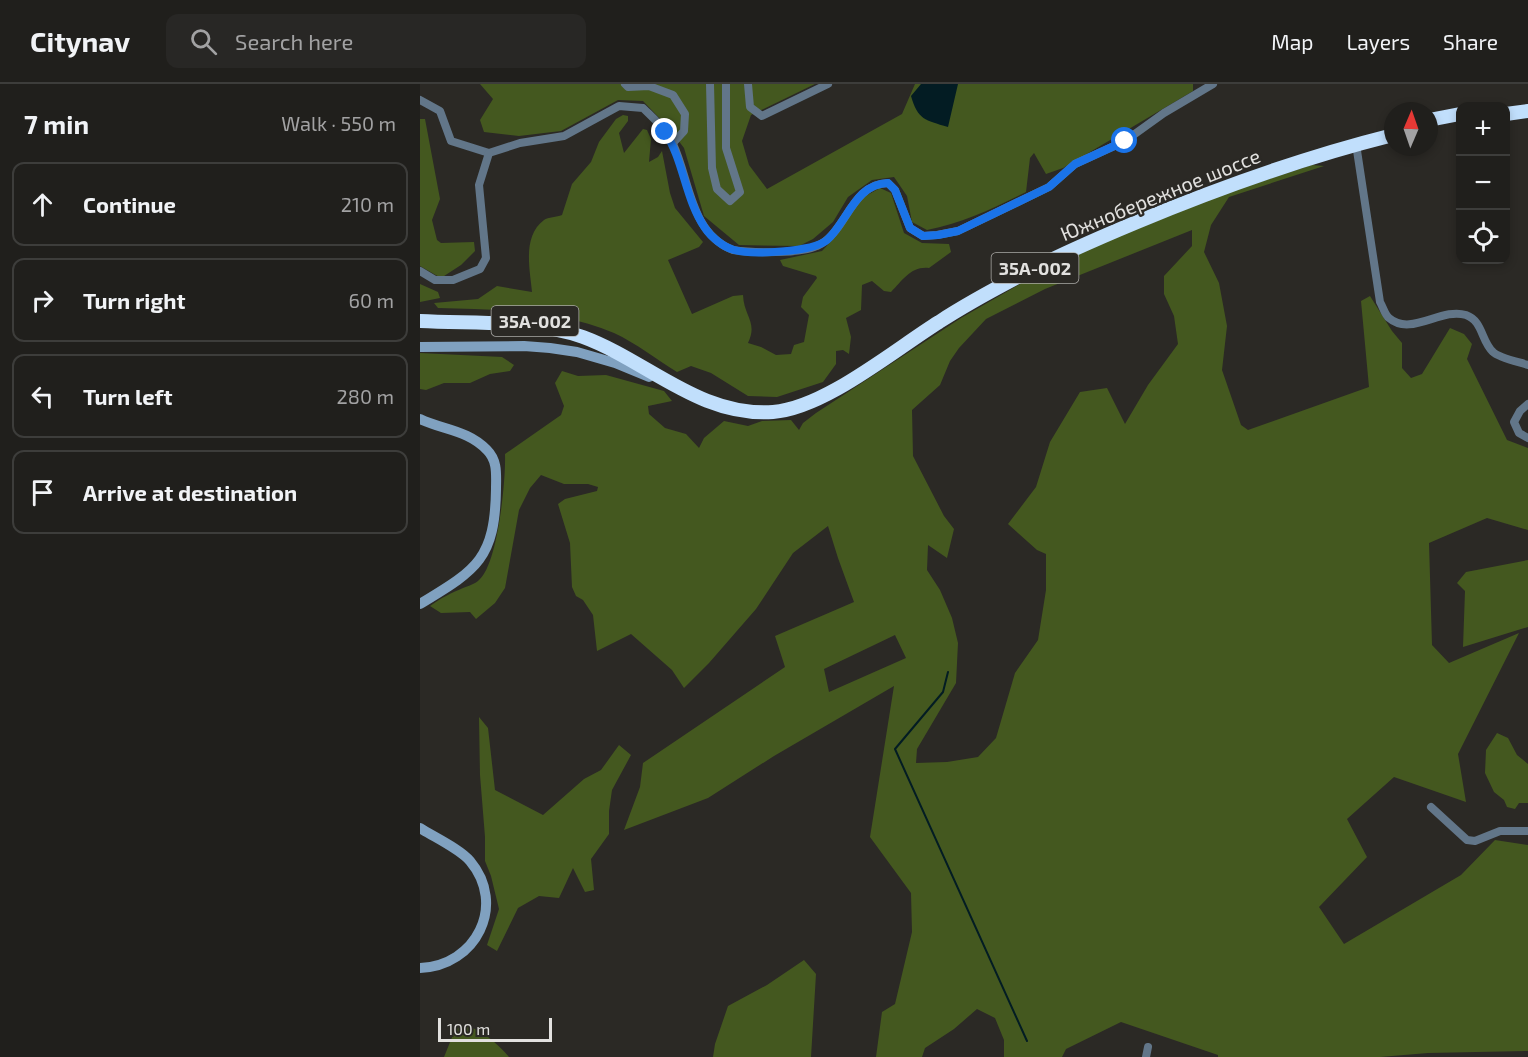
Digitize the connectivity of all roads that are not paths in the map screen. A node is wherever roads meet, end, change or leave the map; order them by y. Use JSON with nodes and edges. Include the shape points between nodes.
{"nodes":[{"id":1,"x":625,"y":84,"type":"edge"},
{"id":2,"x":710,"y":84,"type":"edge"},
{"id":3,"x":726,"y":84,"type":"edge"},
{"id":4,"x":748,"y":84,"type":"edge"},
{"id":5,"x":828,"y":84,"type":"edge"},
{"id":6,"x":1213,"y":84,"type":"edge"},
{"id":7,"x":420,"y":100,"type":"edge"},
{"id":8,"x":1528,"y":105,"type":"edge"},
{"id":9,"x":1510,"y":107,"type":"edge"},
{"id":10,"x":1528,"y":111,"type":"edge"},
{"id":11,"x":1510,"y":113,"type":"edge"},
{"id":12,"x":1456,"y":115,"type":"edge"},
{"id":13,"x":1438,"y":118,"type":"edge"},
{"id":14,"x":1456,"y":122,"type":"edge"},
{"id":15,"x":1438,"y":125,"type":"edge"},
{"id":16,"x":1384,"y":133,"type":"edge"},
{"id":17,"x":1384,"y":134,"type":"edge"},
{"id":18,"x":672,"y":144,"type":"junction"},
{"id":19,"x":1359,"y":144,"type":"junction"},
{"id":20,"x":1335,"y":146,"type":"junction"},
{"id":21,"x":489,"y":153,"type":"junction"},
{"id":22,"x":420,"y":272,"type":"edge"},
{"id":23,"x":420,"y":315,"type":"edge"},
{"id":24,"x":420,"y":321,"type":"edge"},
{"id":25,"x":420,"y":346,"type":"edge"},
{"id":26,"x":1528,"y":365,"type":"edge"},
{"id":27,"x":672,"y":386,"type":"junction"},
{"id":28,"x":1528,"y":404,"type":"edge"},
{"id":29,"x":421,"y":418,"type":"edge"},
{"id":30,"x":1528,"y":438,"type":"edge"},
{"id":31,"x":420,"y":604,"type":"edge"},
{"id":32,"x":1431,"y":807,"type":"dead end"},
{"id":33,"x":420,"y":828,"type":"edge"},
{"id":34,"x":1528,"y":831,"type":"edge"},
{"id":35,"x":420,"y":968,"type":"edge"},
{"id":36,"x":1148,"y":1047,"type":"dead end"},
{"id":37,"x":1146,"y":1057,"type":"edge"}],
"edges":[{"from":1,"to":18,"type":"street","via":[[649,86],[674,95],[686,114],[684,131]]},
{"from":2,"to":3,"type":"street","via":[[712,168],[717,189],[730,201],[740,192],[726,148]]},
{"from":4,"to":5,"type":"street","via":[[750,107],[762,116]]},
{"from":6,"to":18,"type":"street","via":[[1125,141],[1075,164],[1049,187],[958,231],[923,236],[914,232],[895,190],[888,183],[879,183],[858,198],[828,240],[801,251],[733,250],[713,237],[689,194]]},
{"from":7,"to":21,"type":"street","via":[[440,111],[451,141]]},
{"from":8,"to":9,"type":"highway"},
{"from":10,"to":11,"type":"highway"},
{"from":12,"to":13,"type":"highway"},
{"from":14,"to":15,"type":"highway"},
{"from":16,"to":20,"type":"highway","name":"Южнобережное шоссе","number":"35А-002"},
{"from":17,"to":19,"type":"highway","name":"Южнобережное шоссе"},
{"from":18,"to":21,"type":"street","via":[[660,124],[643,108],[619,106],[564,136],[520,142]]},
{"from":19,"to":20,"type":"highway","name":"Южнобережное шоссе","number":"35А-002"},
{"from":19,"to":26,"type":"street","via":[[1380,302],[1388,318],[1404,326],[1455,313],[1468,316],[1479,325],[1495,354]]},
{"from":20,"to":23,"type":"highway","name":"Южнобережное шоссе","number":"35А-002","via":[[1273,163],[1187,195],[1048,254],[954,305],[828,387],[786,404],[747,404],[715,397],[610,342],[561,325]]},
{"from":20,"to":27,"type":"highway","name":"Южнобережное шоссе","number":"35А-002","via":[[1061,255],[940,321],[832,392],[801,406],[774,412],[730,408]]},
{"from":21,"to":22,"type":"street","via":[[479,185],[486,258],[480,269],[453,280],[435,280]]},
{"from":24,"to":27,"type":"highway","name":"Южнобережное шоссе","number":"35А-002","via":[[559,330],[607,348]]},
{"from":25,"to":27,"type":"main road","via":[[559,349],[615,363]]},
{"from":28,"to":30,"type":"street","via":[[1514,422],[1519,434]]},
{"from":29,"to":31,"type":"main road","via":[[473,438],[488,450],[495,462],[496,499],[490,539],[475,566]]},
{"from":32,"to":34,"type":"street","via":[[1467,840],[1475,841],[1500,831]]},
{"from":33,"to":35,"type":"main road","via":[[469,859],[486,890],[487,910],[474,942],[445,963]]},
{"from":36,"to":37,"type":"street"}]}
